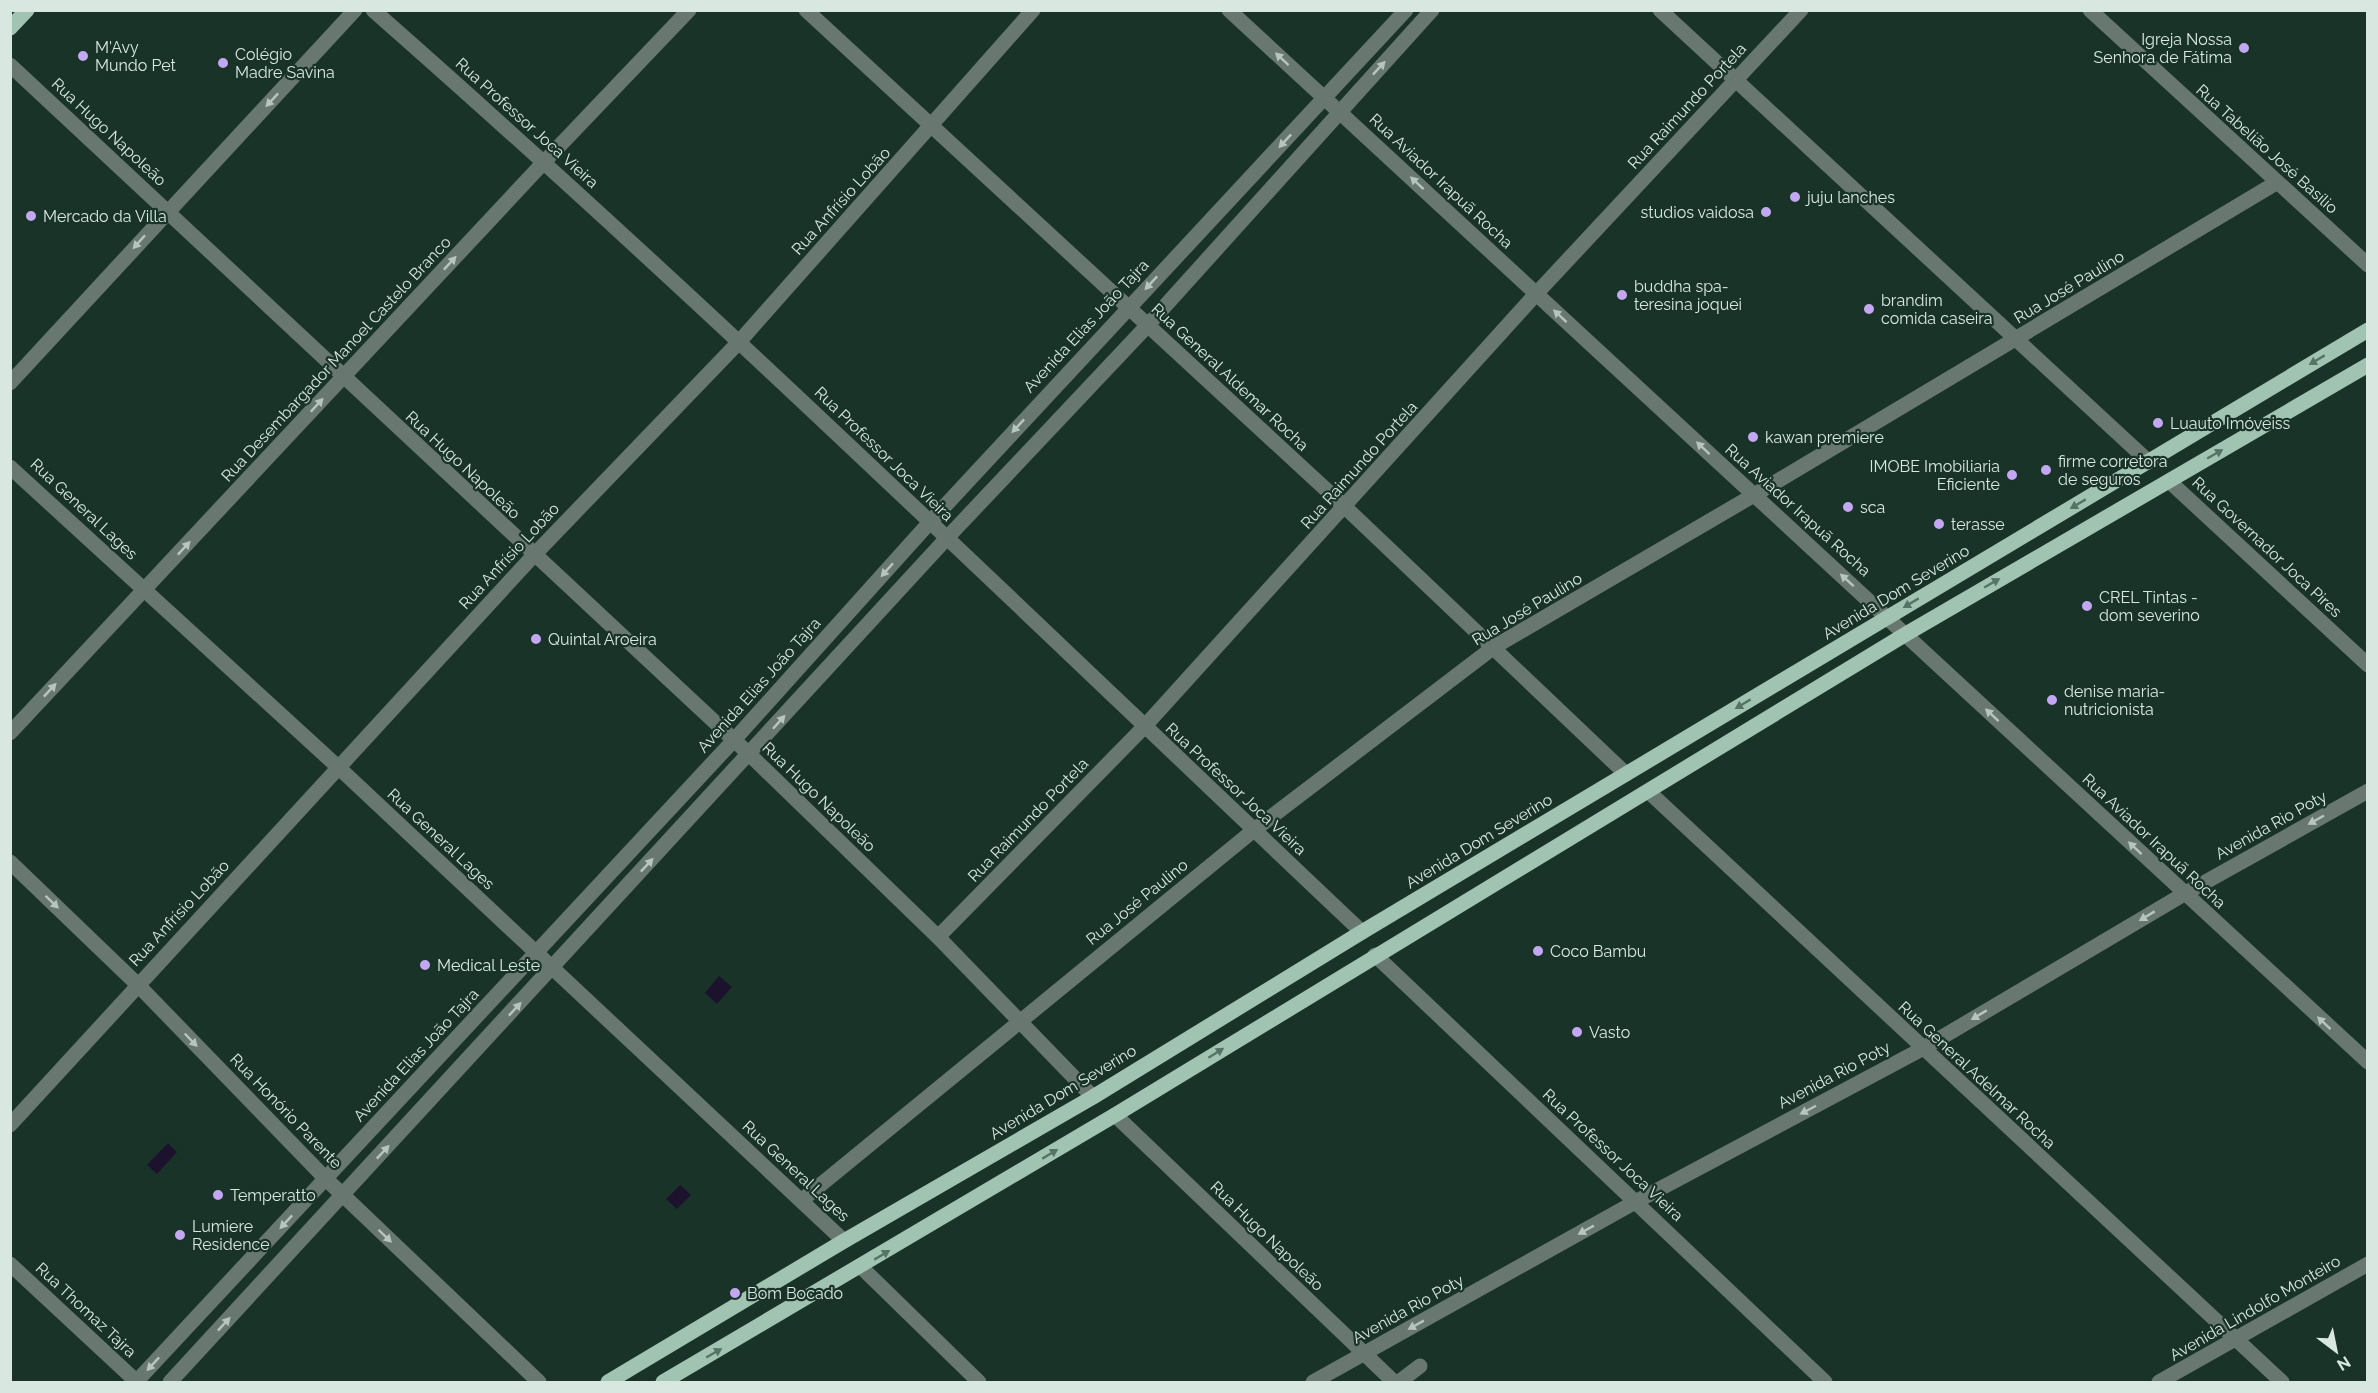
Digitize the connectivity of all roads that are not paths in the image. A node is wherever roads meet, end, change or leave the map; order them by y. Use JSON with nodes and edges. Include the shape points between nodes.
{"nodes":[{"id":1,"x":27,"y":10,"type":"edge"},
{"id":2,"x":355,"y":10,"type":"edge"},
{"id":3,"x":373,"y":10,"type":"edge"},
{"id":4,"x":689,"y":10,"type":"edge"},
{"id":5,"x":806,"y":10,"type":"edge"},
{"id":6,"x":1033,"y":10,"type":"edge"},
{"id":7,"x":1229,"y":10,"type":"edge"},
{"id":8,"x":1406,"y":10,"type":"edge"},
{"id":9,"x":1432,"y":10,"type":"edge"},
{"id":10,"x":1660,"y":10,"type":"edge"},
{"id":11,"x":1801,"y":10,"type":"edge"},
{"id":12,"x":2090,"y":10,"type":"edge"},
{"id":13,"x":10,"y":28,"type":"edge"},
{"id":14,"x":10,"y":65,"type":"edge"},
{"id":15,"x":1735,"y":82,"type":"junction"},
{"id":16,"x":1325,"y":99,"type":"junction"},
{"id":17,"x":1339,"y":111,"type":"junction"},
{"id":18,"x":931,"y":128,"type":"junction"},
{"id":19,"x":545,"y":161,"type":"junction"},
{"id":20,"x":2276,"y":183,"type":"junction"},
{"id":21,"x":167,"y":212,"type":"junction"},
{"id":22,"x":2367,"y":265,"type":"edge"},
{"id":23,"x":1536,"y":294,"type":"junction"},
{"id":24,"x":1128,"y":307,"type":"junction"},
{"id":25,"x":1147,"y":326,"type":"junction"},
{"id":26,"x":2367,"y":330,"type":"edge"},
{"id":27,"x":2016,"y":339,"type":"junction"},
{"id":28,"x":739,"y":342,"type":"junction"},
{"id":29,"x":2367,"y":365,"type":"edge"},
{"id":30,"x":343,"y":377,"type":"junction"},
{"id":31,"x":10,"y":383,"type":"edge"},
{"id":32,"x":2149,"y":462,"type":"junction"},
{"id":33,"x":10,"y":467,"type":"edge"},
{"id":34,"x":2169,"y":481,"type":"junction"},
{"id":35,"x":1754,"y":495,"type":"junction"},
{"id":36,"x":1346,"y":508,"type":"junction"},
{"id":37,"x":930,"y":522,"type":"junction"},
{"id":38,"x":946,"y":538,"type":"junction"},
{"id":39,"x":534,"y":555,"type":"junction"},
{"id":40,"x":145,"y":590,"type":"junction"},
{"id":41,"x":1888,"y":617,"type":"junction"},
{"id":42,"x":1906,"y":634,"type":"junction"},
{"id":43,"x":1494,"y":647,"type":"junction"},
{"id":44,"x":2367,"y":665,"type":"edge"},
{"id":45,"x":1144,"y":727,"type":"junction"},
{"id":46,"x":10,"y":733,"type":"edge"},
{"id":47,"x":734,"y":740,"type":"junction"},
{"id":48,"x":749,"y":754,"type":"junction"},
{"id":49,"x":338,"y":767,"type":"junction"},
{"id":50,"x":1626,"y":774,"type":"junction"},
{"id":51,"x":2367,"y":791,"type":"edge"},
{"id":52,"x":1649,"y":792,"type":"junction"},
{"id":53,"x":1254,"y":830,"type":"junction"},
{"id":54,"x":10,"y":862,"type":"edge"},
{"id":55,"x":2184,"y":894,"type":"junction"},
{"id":56,"x":1362,"y":932,"type":"junction"},
{"id":57,"x":938,"y":938,"type":"junction"},
{"id":58,"x":534,"y":952,"type":"junction"},
{"id":59,"x":1375,"y":955,"type":"junction"},
{"id":60,"x":552,"y":968,"type":"junction"},
{"id":61,"x":138,"y":985,"type":"junction"},
{"id":62,"x":1019,"y":1022,"type":"junction"},
{"id":63,"x":1922,"y":1049,"type":"junction"},
{"id":64,"x":2367,"y":1062,"type":"edge"},
{"id":65,"x":1093,"y":1097,"type":"junction"},
{"id":66,"x":1115,"y":1115,"type":"junction"},
{"id":67,"x":10,"y":1125,"type":"edge"},
{"id":68,"x":326,"y":1179,"type":"junction"},
{"id":69,"x":343,"y":1195,"type":"junction"},
{"id":70,"x":802,"y":1200,"type":"junction"},
{"id":71,"x":1637,"y":1202,"type":"junction"},
{"id":72,"x":844,"y":1240,"type":"junction"},
{"id":73,"x":10,"y":1264,"type":"edge"},
{"id":74,"x":2367,"y":1264,"type":"edge"},
{"id":75,"x":861,"y":1268,"type":"junction"},
{"id":76,"x":2236,"y":1340,"type":"junction"},
{"id":77,"x":1363,"y":1354,"type":"junction"},
{"id":78,"x":1420,"y":1366,"type":"dead end"},
{"id":79,"x":136,"y":1382,"type":"edge"},
{"id":80,"x":170,"y":1383,"type":"edge"},
{"id":81,"x":539,"y":1383,"type":"edge"},
{"id":82,"x":608,"y":1383,"type":"edge"},
{"id":83,"x":663,"y":1383,"type":"edge"},
{"id":84,"x":979,"y":1383,"type":"edge"},
{"id":85,"x":1313,"y":1383,"type":"edge"},
{"id":86,"x":1397,"y":1383,"type":"edge"},
{"id":87,"x":1825,"y":1383,"type":"edge"},
{"id":88,"x":2159,"y":1383,"type":"edge"},
{"id":89,"x":2282,"y":1383,"type":"edge"}],
"edges":[{"from":1,"to":13,"type":"main road"},
{"from":2,"to":21,"type":"street","one_way":true},
{"from":3,"to":19,"type":"street","name":"Rua Professor Joca Vieira"},
{"from":4,"to":19,"type":"street","name":"Rua Desembargador Manoel Castelo Branco"},
{"from":5,"to":18,"type":"street","name":"Rua General Aldemar Rocha"},
{"from":6,"to":18,"type":"street","name":"Rua Anfrísio Lobão"},
{"from":16,"to":7,"type":"street","name":"Rua Aviador Irapuã Rocha","one_way":true},
{"from":8,"to":16,"type":"street","name":"Avenida Elias João Tajra"},
{"from":17,"to":9,"type":"street","one_way":true},
{"from":10,"to":15,"type":"street"},
{"from":11,"to":15,"type":"street","name":"Rua Raimundo Portela"},
{"from":12,"to":20,"type":"street","name":"Rua Tabelião José Basílio"},
{"from":14,"to":21,"type":"street","name":"Rua Hugo Napoleão"},
{"from":15,"to":23,"type":"street","name":"Rua Raimundo Portela"},
{"from":15,"to":27,"type":"street"},
{"from":16,"to":17,"type":"street","name":"Rua Aviador Irapuã Rocha"},
{"from":16,"to":24,"type":"street","name":"Avenida Elias João Tajra","one_way":true},
{"from":23,"to":17,"type":"street","name":"Rua Aviador Irapuã Rocha","one_way":true},
{"from":17,"to":25,"type":"street"},
{"from":18,"to":24,"type":"street","name":"Rua General Aldemar Rocha"},
{"from":18,"to":28,"type":"street","name":"Rua Anfrísio Lobão"},
{"from":19,"to":28,"type":"street","name":"Rua Professor Joca Vieira"},
{"from":30,"to":19,"type":"street","name":"Rua Desembargador Manoel Castelo Branco","one_way":true},
{"from":20,"to":22,"type":"street","name":"Rua Tabelião José Basílio"},
{"from":20,"to":27,"type":"street","name":"Rua José Paulino"},
{"from":21,"to":30,"type":"street","name":"Rua Hugo Napoleão"},
{"from":21,"to":31,"type":"street","one_way":true},
{"from":35,"to":23,"type":"street","name":"Rua Aviador Irapuã Rocha","one_way":true},
{"from":23,"to":36,"type":"street","name":"Rua Raimundo Portela"},
{"from":24,"to":25,"type":"street","name":"Rua General Aldemar Rocha"},
{"from":24,"to":37,"type":"street","name":"Avenida Elias João Tajra","one_way":true},
{"from":25,"to":36,"type":"street","name":"Rua General Aldemar Rocha"},
{"from":25,"to":38,"type":"street"},
{"from":26,"to":32,"type":"main road","name":"Avenida Dom Severino","one_way":true},
{"from":27,"to":32,"type":"street"},
{"from":27,"to":35,"type":"street","name":"Rua José Paulino"},
{"from":28,"to":37,"type":"street","name":"Rua Professor Joca Vieira"},
{"from":28,"to":39,"type":"street","name":"Rua Anfrísio Lobão"},
{"from":34,"to":29,"type":"main road","one_way":true},
{"from":30,"to":39,"type":"street","name":"Rua Hugo Napoleão"},
{"from":40,"to":30,"type":"street","name":"Rua Desembargador Manoel Castelo Branco","one_way":true},
{"from":32,"to":41,"type":"main road","name":"Avenida Dom Severino","one_way":true},
{"from":33,"to":40,"type":"street","name":"Rua General Lages"},
{"from":42,"to":34,"type":"main road","one_way":true},
{"from":34,"to":44,"type":"street","name":"Rua Governador Joca Pires"},
{"from":41,"to":35,"type":"street","name":"Rua Aviador Irapuã Rocha","one_way":true},
{"from":35,"to":43,"type":"street","name":"Rua José Paulino"},
{"from":36,"to":43,"type":"street","name":"Rua General Aldemar Rocha"},
{"from":36,"to":45,"type":"street","name":"Rua Raimundo Portela"},
{"from":37,"to":38,"type":"street","name":"Rua Professor Joca Vieira"},
{"from":37,"to":47,"type":"street","name":"Avenida Elias João Tajra","one_way":true},
{"from":38,"to":45,"type":"street","name":"Rua Professor Joca Vieira"},
{"from":48,"to":38,"type":"street","one_way":true},
{"from":39,"to":47,"type":"street","name":"Rua Hugo Napoleão"},
{"from":39,"to":49,"type":"street","name":"Rua Anfrísio Lobão"},
{"from":46,"to":40,"type":"street","name":"Rua Desembargador Manoel Castelo Branco","one_way":true},
{"from":40,"to":49,"type":"street","name":"Rua General Lages"},
{"from":41,"to":42,"type":"street","name":"Rua Aviador Irapuã Rocha"},
{"from":41,"to":50,"type":"main road","name":"Avenida Dom Severino","one_way":true},
{"from":42,"to":52,"type":"main road"},
{"from":55,"to":42,"type":"street","name":"Rua Aviador Irapuã Rocha","one_way":true},
{"from":43,"to":50,"type":"street","name":"Rua General Aldemar Rocha"},
{"from":43,"to":53,"type":"street","name":"Rua José Paulino"},
{"from":45,"to":53,"type":"street","name":"Rua Professor Joca Vieira"},
{"from":45,"to":57,"type":"street","name":"Rua Raimundo Portela"},
{"from":47,"to":48,"type":"street","name":"Rua Hugo Napoleão"},
{"from":47,"to":58,"type":"street","name":"Avenida Elias João Tajra"},
{"from":48,"to":57,"type":"street","name":"Rua Hugo Napoleão"},
{"from":60,"to":48,"type":"street","one_way":true},
{"from":49,"to":58,"type":"street","name":"Rua General Lages"},
{"from":49,"to":61,"type":"street","name":"Rua Anfrísio Lobão"},
{"from":50,"to":56,"type":"main road","name":"Avenida Dom Severino"},
{"from":51,"to":55,"type":"street","name":"Avenida Rio Poty","one_way":true},
{"from":52,"to":59,"type":"main road"},
{"from":52,"to":63,"type":"street","name":"Rua General Adelmar Rocha"},
{"from":53,"to":56,"type":"street","name":"Rua Professor Joca Vieira"},
{"from":53,"to":62,"type":"street","name":"Rua José Paulino"},
{"from":54,"to":61,"type":"street","name":"Rua Honório Parente","one_way":true},
{"from":55,"to":63,"type":"street","name":"Avenida Rio Poty","one_way":true},
{"from":64,"to":55,"type":"street","name":"Rua Aviador Irapuã Rocha","one_way":true},
{"from":56,"to":65,"type":"main road","name":"Avenida Dom Severino"},
{"from":57,"to":62,"type":"street","name":"Rua Hugo Napoleão"},
{"from":58,"to":60,"type":"street","name":"Rua General Lages"},
{"from":58,"to":68,"type":"street","name":"Avenida Elias João Tajra"},
{"from":66,"to":59,"type":"main road","one_way":true},
{"from":59,"to":71,"type":"street","name":"Rua Professor Joca Vieira"},
{"from":69,"to":60,"type":"street","one_way":true},
{"from":60,"to":70,"type":"street","name":"Rua General Lages"},
{"from":61,"to":67,"type":"street","name":"Rua Anfrísio Lobão"},
{"from":61,"to":68,"type":"street","name":"Rua Honório Parente","one_way":true},
{"from":62,"to":65,"type":"street","name":"Rua Hugo Napoleão"},
{"from":62,"to":70,"type":"street","name":"Rua José Paulino"},
{"from":63,"to":71,"type":"street","name":"Avenida Rio Poty","one_way":true},
{"from":63,"to":76,"type":"street","name":"Rua General Adelmar Rocha"},
{"from":65,"to":72,"type":"main road","name":"Avenida Dom Severino"},
{"from":75,"to":66,"type":"main road","one_way":true},
{"from":66,"to":77,"type":"street","name":"Rua Hugo Napoleão"},
{"from":68,"to":69,"type":"street","name":"Rua Honório Parente"},
{"from":68,"to":79,"type":"street","name":"Avenida Elias João Tajra","one_way":true},
{"from":80,"to":69,"type":"street","one_way":true},
{"from":69,"to":81,"type":"street","name":"Rua Honório Parente","one_way":true},
{"from":70,"to":72,"type":"street","name":"Rua General Lages"},
{"from":71,"to":77,"type":"street","name":"Avenida Rio Poty","one_way":true},
{"from":71,"to":87,"type":"street","name":"Rua Professor Joca Vieira"},
{"from":72,"to":82,"type":"main road","name":"Avenida Dom Severino"},
{"from":73,"to":79,"type":"street","name":"Rua Thomaz Tajra"},
{"from":74,"to":76,"type":"street","name":"Avenida Lindolfo Monteiro"},
{"from":83,"to":75,"type":"main road","one_way":true},
{"from":75,"to":84,"type":"street"},
{"from":76,"to":88,"type":"street","name":"Avenida Lindolfo Monteiro"},
{"from":76,"to":89,"type":"street","name":"Rua General Adelmar Rocha"},
{"from":77,"to":85,"type":"street","name":"Avenida Rio Poty"},
{"from":77,"to":86,"type":"street","name":"Rua Hugo Napoleão"},
{"from":78,"to":86,"type":"street"}]}
